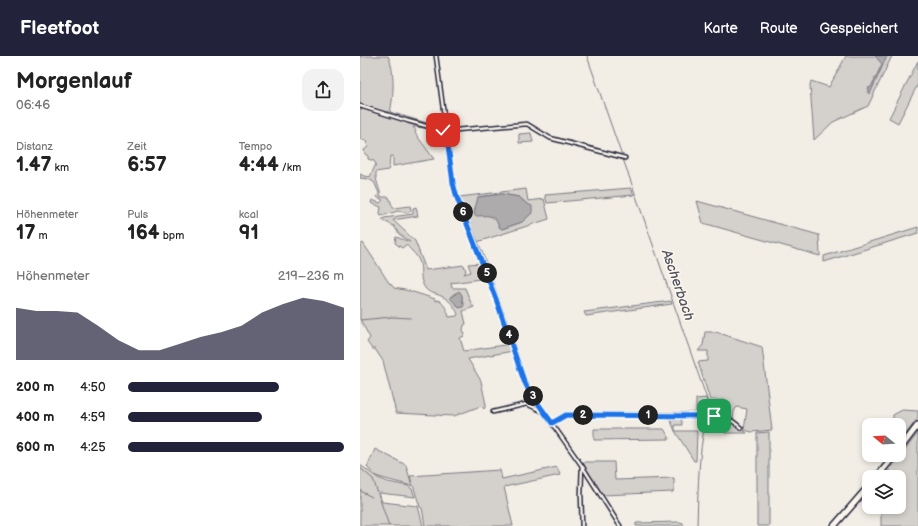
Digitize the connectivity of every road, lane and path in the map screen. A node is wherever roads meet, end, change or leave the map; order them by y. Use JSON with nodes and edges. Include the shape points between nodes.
{"nodes":[{"id":1,"x":436,"y":56,"type":"edge"},
{"id":2,"x":360,"y":106,"type":"edge"},
{"id":3,"x":446,"y":130,"type":"junction"},
{"id":4,"x":624,"y":158,"type":"dead end"},
{"id":5,"x":543,"y":411,"type":"junction"},
{"id":6,"x":493,"y":412,"type":"dead end"},
{"id":7,"x":552,"y":423,"type":"junction"},
{"id":8,"x":918,"y":425,"type":"edge"},
{"id":9,"x":741,"y":428,"type":"dead end"},
{"id":10,"x":906,"y":441,"type":"edge"},
{"id":11,"x":889,"y":462,"type":"edge"},
{"id":12,"x":582,"y":466,"type":"junction"},
{"id":13,"x":883,"y":470,"type":"edge"},
{"id":14,"x":862,"y":494,"type":"edge"},
{"id":15,"x":582,"y":526,"type":"edge"},
{"id":16,"x":620,"y":526,"type":"edge"},
{"id":17,"x":834,"y":526,"type":"edge"}],
"edges":[{"from":1,"to":3,"type":"street"},
{"from":2,"to":3,"type":"street"},
{"from":3,"to":4,"type":"street","via":[[527,124],[550,138]]},
{"from":3,"to":5,"type":"street","via":[[457,198],[500,308],[524,381]]},
{"from":5,"to":6,"type":"street","via":[[527,404]]},
{"from":5,"to":7,"type":"street"},
{"from":7,"to":9,"type":"street","via":[[566,415],[707,415],[726,417]]},
{"from":7,"to":12,"type":"street"},
{"from":8,"to":10,"type":"highway"},
{"from":11,"to":13,"type":"highway"},
{"from":12,"to":15,"type":"street"},
{"from":12,"to":16,"type":"street"},
{"from":14,"to":17,"type":"highway"}]}
